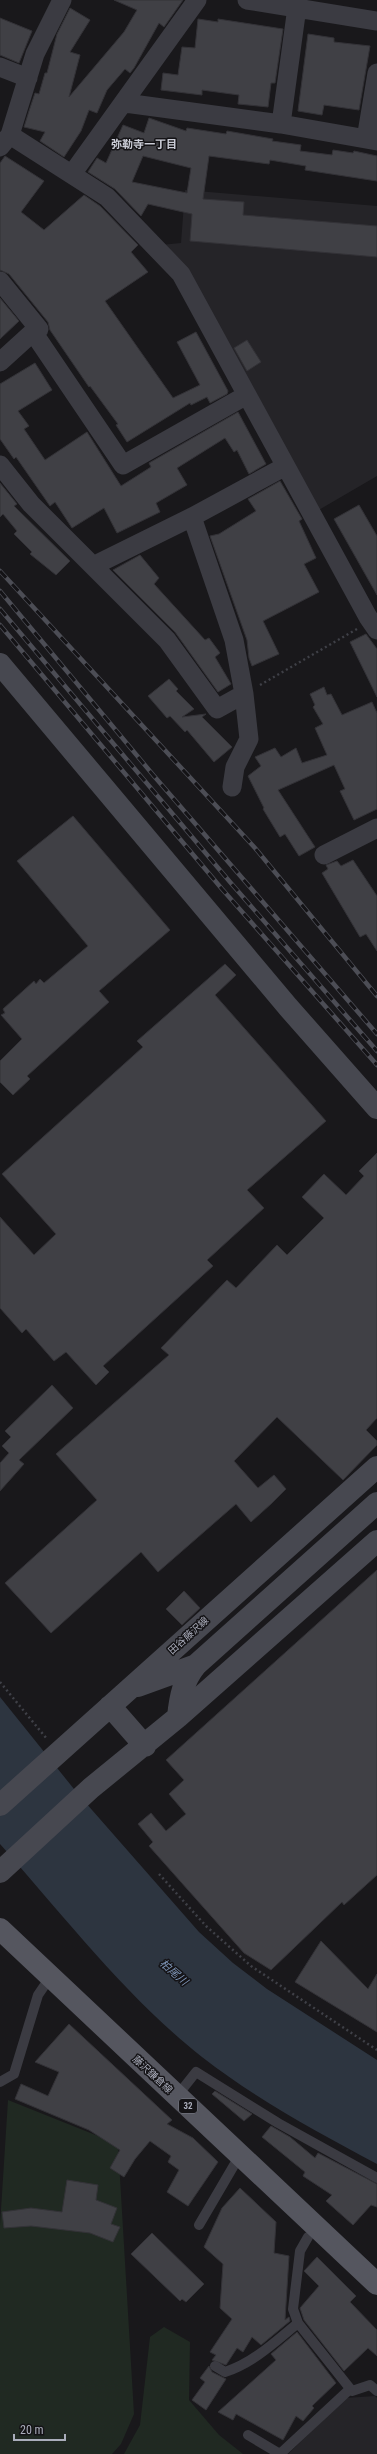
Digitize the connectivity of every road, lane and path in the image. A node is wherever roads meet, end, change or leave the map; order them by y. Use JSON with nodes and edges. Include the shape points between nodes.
{"nodes":[{"id":1,"x":62,"y":0,"type":"edge"},
{"id":2,"x":197,"y":0,"type":"edge"},
{"id":3,"x":247,"y":0,"type":"edge"},
{"id":4,"x":297,"y":4,"type":"edge"},
{"id":5,"x":377,"y":21,"type":"edge"},
{"id":6,"x":0,"y":68,"type":"edge"},
{"id":7,"x":377,"y":73,"type":"edge"},
{"id":8,"x":28,"y":78,"type":"junction"},
{"id":9,"x":125,"y":103,"type":"junction"},
{"id":10,"x":281,"y":124,"type":"junction"},
{"id":11,"x":371,"y":140,"type":"edge"},
{"id":12,"x":5,"y":141,"type":"edge"},
{"id":13,"x":72,"y":174,"type":"junction"},
{"id":14,"x":0,"y":281,"type":"edge"},
{"id":15,"x":33,"y":332,"type":"junction"},
{"id":16,"x":0,"y":362,"type":"edge"},
{"id":17,"x":245,"y":396,"type":"junction"},
{"id":18,"x":0,"y":465,"type":"edge"},
{"id":19,"x":284,"y":467,"type":"junction"},
{"id":20,"x":192,"y":517,"type":"junction"},
{"id":21,"x":93,"y":566,"type":"junction"},
{"id":22,"x":373,"y":620,"type":"edge"},
{"id":23,"x":0,"y":664,"type":"edge"},
{"id":24,"x":244,"y":694,"type":"junction"},
{"id":25,"x":232,"y":787,"type":"dead end"},
{"id":26,"x":377,"y":828,"type":"edge"},
{"id":27,"x":324,"y":855,"type":"dead end"},
{"id":28,"x":377,"y":1108,"type":"edge"},
{"id":29,"x":377,"y":1467,"type":"edge"},
{"id":30,"x":377,"y":1503,"type":"edge"},
{"id":31,"x":377,"y":1541,"type":"edge"},
{"id":32,"x":196,"y":1665,"type":"junction"},
{"id":33,"x":0,"y":1682,"type":"edge"},
{"id":34,"x":128,"y":1689,"type":"junction"},
{"id":35,"x":110,"y":1706,"type":"junction"},
{"id":36,"x":178,"y":1717,"type":"junction"},
{"id":37,"x":145,"y":1746,"type":"junction"},
{"id":38,"x":59,"y":1751,"type":"junction"},
{"id":39,"x":0,"y":1805,"type":"edge"},
{"id":40,"x":3,"y":1869,"type":"edge"},
{"id":41,"x":159,"y":1874,"type":"dead end"},
{"id":42,"x":0,"y":1929,"type":"edge"},
{"id":43,"x":51,"y":1976,"type":"junction"},
{"id":44,"x":377,"y":2050,"type":"edge"},
{"id":45,"x":0,"y":2082,"type":"edge"},
{"id":46,"x":177,"y":2096,"type":"junction"},
{"id":47,"x":240,"y":2155,"type":"junction"},
{"id":48,"x":377,"y":2178,"type":"edge"},
{"id":49,"x":200,"y":2224,"type":"dead end"},
{"id":50,"x":308,"y":2238,"type":"dead end"},
{"id":51,"x":377,"y":2284,"type":"edge"},
{"id":52,"x":298,"y":2322,"type":"junction"},
{"id":53,"x":215,"y":2366,"type":"dead end"},
{"id":54,"x":350,"y":2389,"type":"junction"},
{"id":55,"x":377,"y":2391,"type":"edge"},
{"id":56,"x":248,"y":2434,"type":"dead end"},
{"id":57,"x":280,"y":2454,"type":"edge"}],
"edges":[{"from":1,"to":8,"type":"street","via":[[36,54]]},
{"from":2,"to":9,"type":"street"},
{"from":3,"to":4,"type":"street"},
{"from":4,"to":5,"type":"street"},
{"from":4,"to":10,"type":"street"},
{"from":6,"to":8,"type":"street"},
{"from":7,"to":11,"type":"street"},
{"from":8,"to":12,"type":"street"},
{"from":9,"to":10,"type":"street"},
{"from":9,"to":13,"type":"street"},
{"from":10,"to":11,"type":"street"},
{"from":12,"to":13,"type":"street"},
{"from":13,"to":17,"type":"street","via":[[107,197],[180,274]]},
{"from":14,"to":15,"type":"street","via":[[39,329]]},
{"from":15,"to":16,"type":"street"},
{"from":15,"to":17,"type":"street","via":[[123,466]]},
{"from":17,"to":19,"type":"street"},
{"from":18,"to":21,"type":"street","via":[[31,504]]},
{"from":19,"to":20,"type":"street"},
{"from":19,"to":22,"type":"street"},
{"from":20,"to":21,"type":"street"},
{"from":20,"to":24,"type":"street","via":[[232,633]]},
{"from":21,"to":24,"type":"street","via":[[167,640],[217,709]]},
{"from":22,"to":24,"type":"path"},
{"from":23,"to":28,"type":"main road","via":[[288,1007]]},
{"from":24,"to":25,"type":"street","via":[[249,739],[235,767]]},
{"from":26,"to":27,"type":"street"},
{"from":29,"to":34,"type":"main road","name":"田谷藤沢線"},
{"from":30,"to":32,"type":"main road"},
{"from":31,"to":36,"type":"main road"},
{"from":32,"to":34,"type":"main road"},
{"from":32,"to":36,"type":"main road","via":[[187,1675],[183,1686]]},
{"from":33,"to":38,"type":"path","via":[[30,1721]]},
{"from":34,"to":35,"type":"main road","name":"田谷藤沢線"},
{"from":35,"to":37,"type":"main road"},
{"from":35,"to":38,"type":"main road","name":"田谷藤沢線"},
{"from":36,"to":37,"type":"main road"},
{"from":37,"to":40,"type":"main road","via":[[91,1788]]},
{"from":38,"to":39,"type":"main road","name":"田谷藤沢線"},
{"from":41,"to":44,"type":"path","via":[[206,1926],[251,1966]]},
{"from":42,"to":43,"type":"main road","name":"藤沢鎌倉線","number":"32"},
{"from":43,"to":45,"type":"lane","via":[[38,1996],[14,2074]]},
{"from":43,"to":46,"type":"main road","name":"藤沢鎌倉線","number":"32"},
{"from":46,"to":47,"type":"main road","name":"藤沢鎌倉線","number":"32"},
{"from":46,"to":48,"type":"lane","via":[[196,2072],[278,2123]]},
{"from":47,"to":49,"type":"lane"},
{"from":47,"to":51,"type":"main road","name":"藤沢鎌倉線","number":"32"},
{"from":50,"to":52,"type":"lane","via":[[300,2251],[293,2309]]},
{"from":52,"to":53,"type":"lane","via":[[264,2351],[237,2368],[225,2372]]},
{"from":52,"to":54,"type":"lane"},
{"from":54,"to":55,"type":"lane","via":[[370,2385]]},
{"from":54,"to":57,"type":"lane"},
{"from":56,"to":57,"type":"lane"}]}
